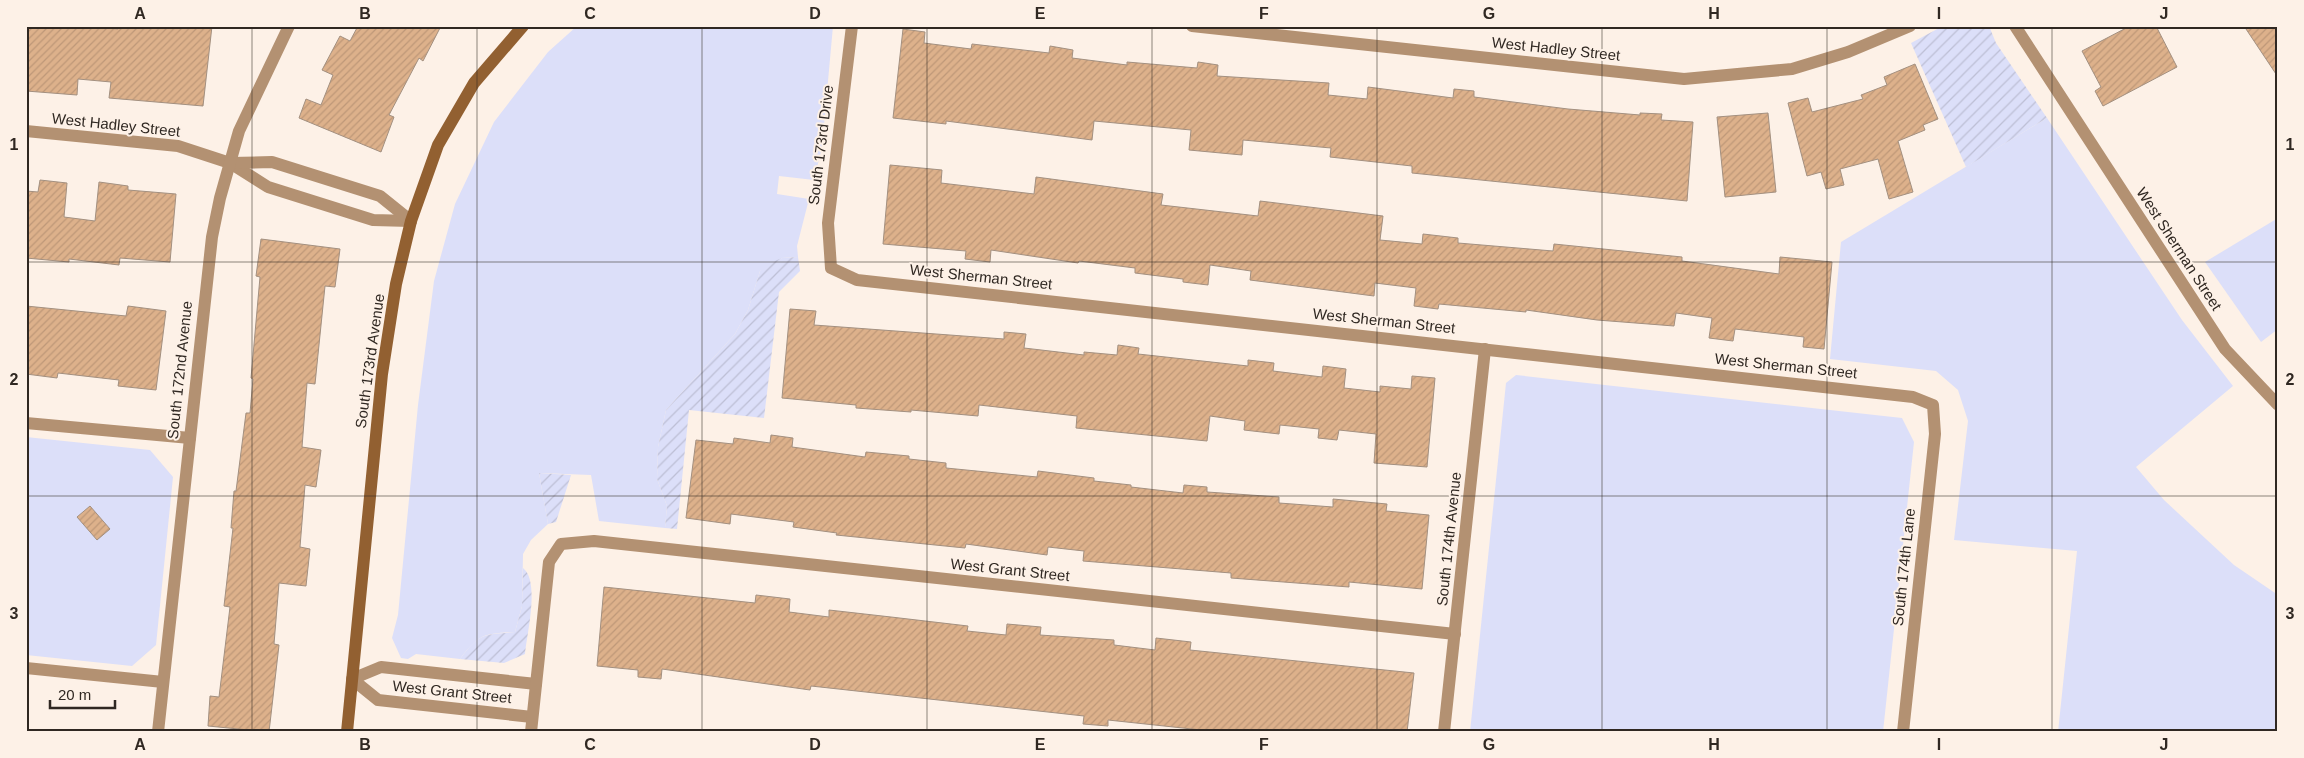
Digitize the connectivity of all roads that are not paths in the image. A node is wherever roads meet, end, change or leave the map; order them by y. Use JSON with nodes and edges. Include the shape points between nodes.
{"nodes":[{"id":1,"x":290,"y":26,"type":"edge"},
{"id":2,"x":522,"y":26,"type":"edge"},
{"id":3,"x":852,"y":26,"type":"edge"},
{"id":4,"x":1192,"y":26,"type":"edge"},
{"id":5,"x":1910,"y":26,"type":"edge"},
{"id":6,"x":2015,"y":26,"type":"edge"},
{"id":7,"x":26,"y":131,"type":"edge"},
{"id":8,"x":230,"y":163,"type":"junction"},
{"id":9,"x":410,"y":221,"type":"junction"},
{"id":10,"x":831,"y":268,"type":"joint"},
{"id":11,"x":1485,"y":349,"type":"junction"},
{"id":12,"x":1933,"y":405,"type":"joint"},
{"id":13,"x":2278,"y":405,"type":"edge"},
{"id":14,"x":26,"y":423,"type":"edge"},
{"id":15,"x":190,"y":438,"type":"junction"},
{"id":16,"x":1455,"y":634,"type":"junction"},
{"id":17,"x":26,"y":668,"type":"edge"},
{"id":18,"x":352,"y":679,"type":"junction"},
{"id":19,"x":163,"y":682,"type":"junction"},
{"id":20,"x":536,"y":684,"type":"junction"},
{"id":21,"x":532,"y":717,"type":"junction"},
{"id":22,"x":158,"y":732,"type":"edge"},
{"id":23,"x":347,"y":732,"type":"edge"},
{"id":24,"x":531,"y":732,"type":"edge"},
{"id":25,"x":1444,"y":732,"type":"edge"},
{"id":26,"x":1904,"y":732,"type":"edge"}],
"edges":[{"from":1,"to":8,"type":"street","name":"South 172nd Avenue","via":[[239,131]]},
{"from":2,"to":9,"type":"street","name":"South 173rd Avenue","via":[[474,83],[438,145]]},
{"from":3,"to":10,"type":"street","name":"South 173rd Drive","via":[[828,223]]},
{"from":4,"to":5,"type":"street","name":"West Hadley Street","via":[[1684,79],[1792,69],[1848,52]]},
{"from":6,"to":13,"type":"street","name":"West Sherman Street","via":[[2225,349]]},
{"from":7,"to":8,"type":"street","name":"West Hadley Street","via":[[178,146]]},
{"from":8,"to":9,"type":"street","name":"West Hadley Street","via":[[268,187],[373,220]]},
{"from":8,"to":9,"type":"street","name":"West Hadley Street","via":[[272,162],[371,193],[380,196]]},
{"from":8,"to":15,"type":"street","name":"South 172nd Avenue","via":[[212,237]]},
{"from":9,"to":18,"type":"street","name":"South 173rd Avenue","via":[[382,374]]},
{"from":10,"to":11,"type":"street","name":"West Sherman Street","via":[[857,280]]},
{"from":11,"to":12,"type":"street","name":"West Sherman Street","via":[[1913,397]]},
{"from":11,"to":16,"type":"street","name":"South 174th Avenue"},
{"from":12,"to":26,"type":"street","name":"South 174th Lane","via":[[1935,434]]},
{"from":14,"to":15,"type":"street"},
{"from":15,"to":19,"type":"street","name":"South 172nd Avenue"},
{"from":16,"to":20,"type":"street","name":"West Grant Street","via":[[594,542],[561,544],[549,562]]},
{"from":16,"to":25,"type":"street","name":"South 174th Avenue"},
{"from":17,"to":19,"type":"street"},
{"from":18,"to":20,"type":"street","name":"West Grant Street","via":[[381,667]]},
{"from":18,"to":21,"type":"street","name":"West Grant Street","via":[[378,700]]},
{"from":18,"to":23,"type":"street","name":"South 173rd Avenue"},
{"from":19,"to":22,"type":"street","name":"South 172nd Avenue"},
{"from":20,"to":21,"type":"street"},
{"from":21,"to":24,"type":"street"}]}
